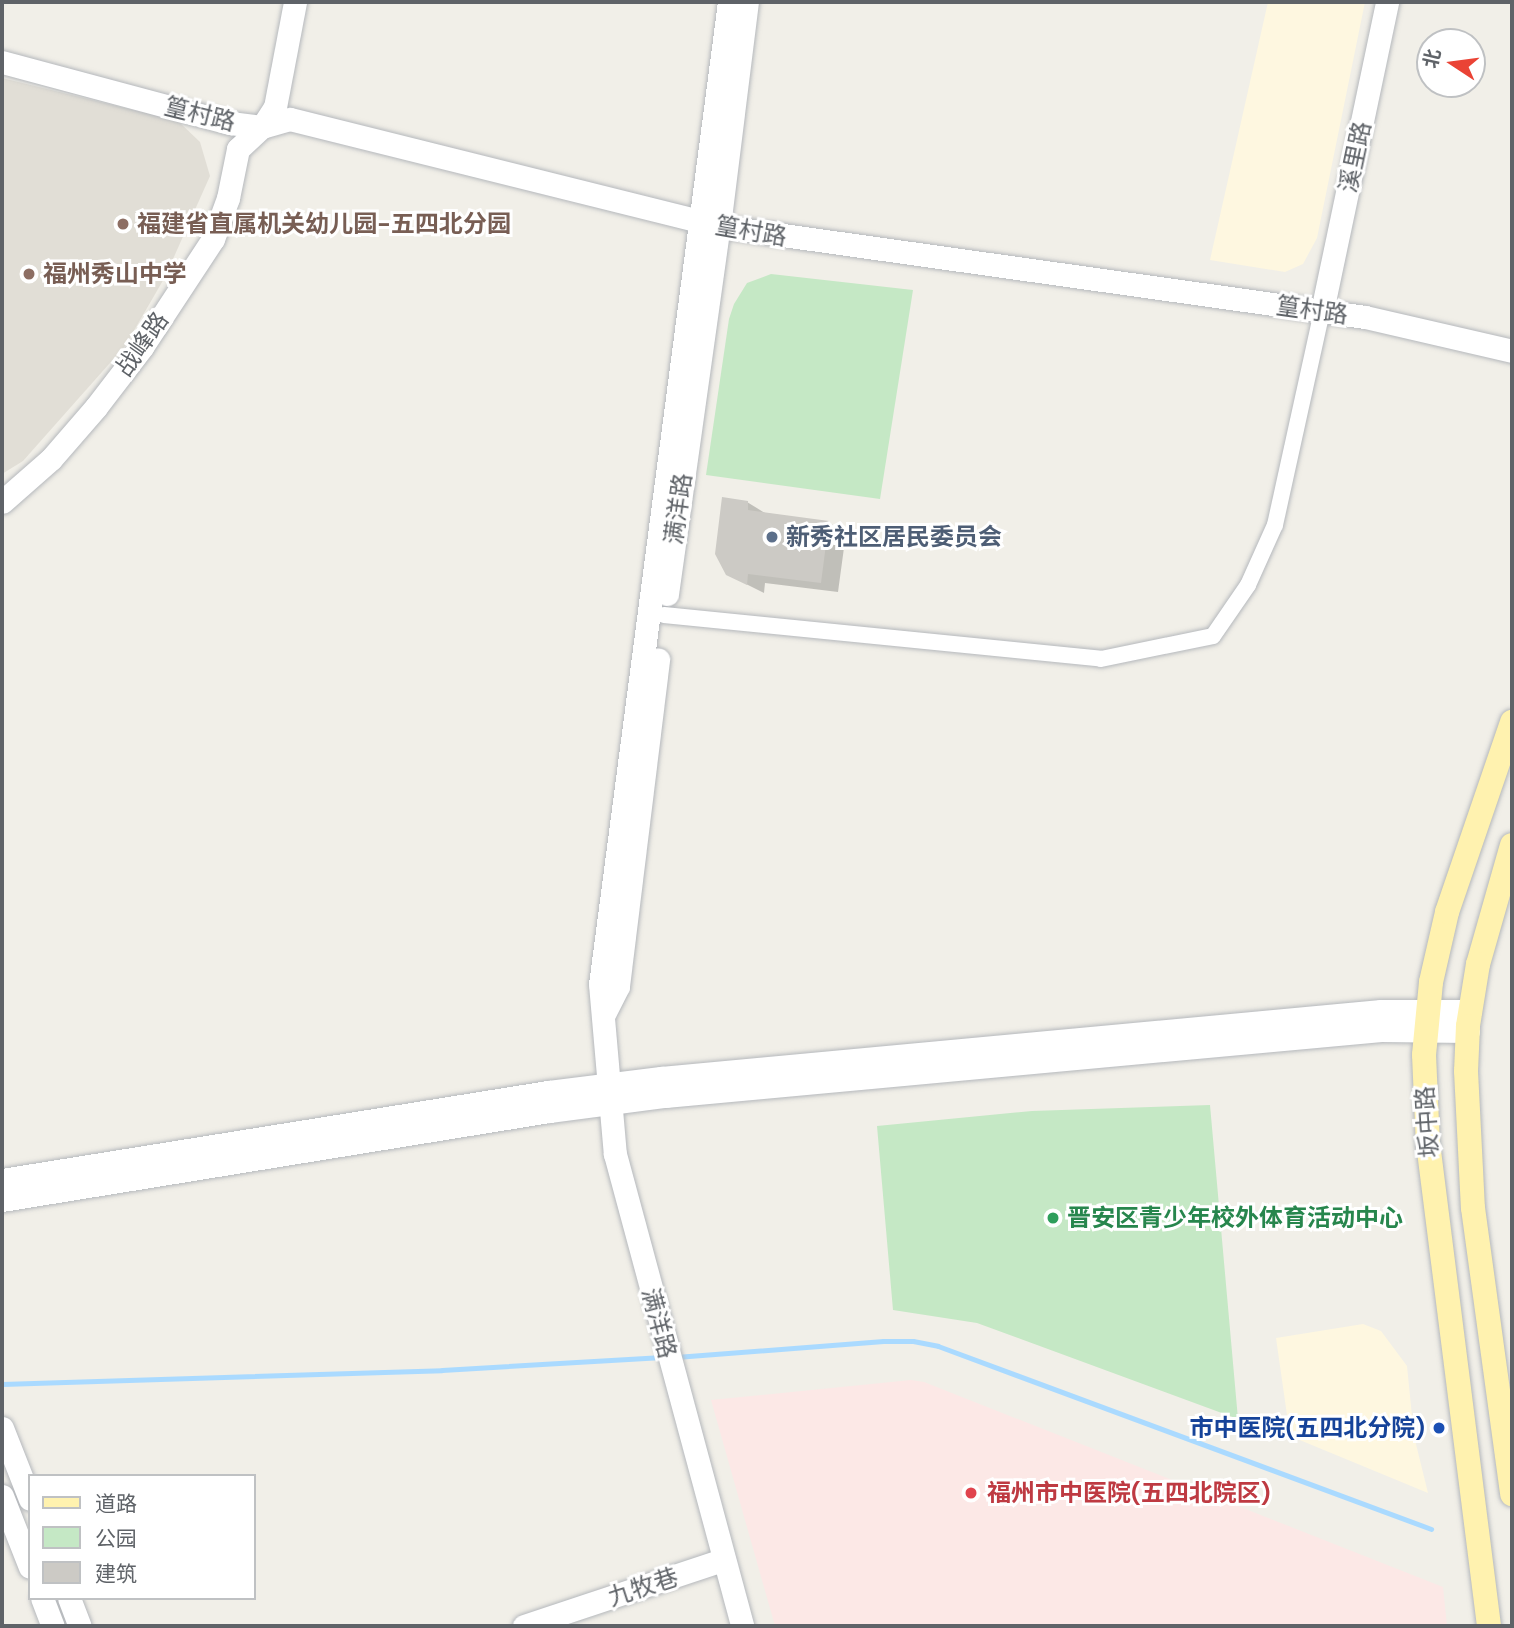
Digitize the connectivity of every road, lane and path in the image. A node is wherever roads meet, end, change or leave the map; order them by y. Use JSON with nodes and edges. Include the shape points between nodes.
{"nodes":[{"id":1,"x":295,"y":2,"type":"edge"},
{"id":2,"x":729,"y":2,"type":"edge"},
{"id":3,"x":747,"y":2,"type":"edge"},
{"id":4,"x":1387,"y":2,"type":"edge"},
{"id":5,"x":2,"y":62,"type":"edge"},
{"id":6,"x":262,"y":127,"type":"junction"},
{"id":7,"x":709,"y":224,"type":"junction"},
{"id":8,"x":1322,"y":312,"type":"junction"},
{"id":9,"x":1512,"y":351,"type":"edge"},
{"id":10,"x":2,"y":502,"type":"edge"},
{"id":11,"x":664,"y":615,"type":"junction"},
{"id":12,"x":1512,"y":722,"type":"edge"},
{"id":13,"x":1512,"y":845,"type":"edge"},
{"id":14,"x":604,"y":1014,"type":"junction"},
{"id":15,"x":1426,"y":1020,"type":"junction"},
{"id":16,"x":1469,"y":1021,"type":"junction"},
{"id":17,"x":610,"y":1094,"type":"junction"},
{"id":18,"x":2,"y":1180,"type":"edge"},
{"id":19,"x":2,"y":1200,"type":"edge"},
{"id":20,"x":1505,"y":1396,"type":"edge"},
{"id":21,"x":2,"y":1429,"type":"edge"},
{"id":22,"x":1512,"y":1493,"type":"edge"},
{"id":23,"x":28,"y":1494,"type":"edge"},
{"id":24,"x":2,"y":1496,"type":"edge"},
{"id":25,"x":722,"y":1560,"type":"junction"},
{"id":26,"x":28,"y":1562,"type":"edge"},
{"id":27,"x":43,"y":1600,"type":"edge"},
{"id":28,"x":70,"y":1600,"type":"edge"},
{"id":29,"x":53,"y":1626,"type":"edge"},
{"id":30,"x":80,"y":1626,"type":"edge"},
{"id":31,"x":524,"y":1626,"type":"edge"},
{"id":32,"x":742,"y":1626,"type":"edge"},
{"id":33,"x":1489,"y":1626,"type":"edge"}],
"edges":[{"from":1,"to":6,"type":"street","via":[[275,107]]},
{"from":2,"to":7,"type":"street","name":"满洋路"},
{"from":3,"to":7,"type":"street","name":"满洋路"},
{"from":4,"to":8,"type":"street","name":"溪里路"},
{"from":5,"to":6,"type":"street","name":"篁村路","via":[[187,112]]},
{"from":6,"to":7,"type":"street","name":"篁村路","via":[[290,119]]},
{"from":6,"to":10,"type":"street","name":"战峰路","via":[[237,149],[228,198],[212,239],[142,347],[66,443]]},
{"from":7,"to":8,"type":"street","name":"篁村路"},
{"from":7,"to":11,"type":"street","name":"满洋路"},
{"from":7,"to":14,"type":"street","name":"满洋路","via":[[600,984]]},
{"from":8,"to":9,"type":"street","name":"篁村路","via":[[1364,317]]},
{"from":8,"to":11,"type":"street","via":[[1275,525],[1248,585],[1213,636],[1101,659]]},
{"from":11,"to":14,"type":"street","name":"满洋路","via":[[618,986]]},
{"from":12,"to":15,"type":"main road","name":"坂中路","via":[[1454,890]]},
{"from":13,"to":16,"type":"main road","name":"坂中路","via":[[1484,939]]},
{"from":14,"to":17,"type":"street","name":"满洋路"},
{"from":15,"to":16,"type":"street"},
{"from":15,"to":17,"type":"street","via":[[1367,1012]]},
{"from":15,"to":33,"type":"main road","name":"坂中路","via":[[1428,1146]]},
{"from":16,"to":20,"type":"main road","name":"坂中路","via":[[1468,1163]]},
{"from":17,"to":18,"type":"street"},
{"from":17,"to":19,"type":"street"},
{"from":17,"to":25,"type":"street","name":"满洋路","via":[[615,1154]]},
{"from":20,"to":22,"type":"main road","name":"坂中路"},
{"from":21,"to":23,"type":"street"},
{"from":24,"to":26,"type":"street"},
{"from":25,"to":31,"type":"street","name":"九牧巷"},
{"from":25,"to":32,"type":"street","name":"满洋路"},
{"from":27,"to":29,"type":"street"},
{"from":28,"to":30,"type":"street"}]}
